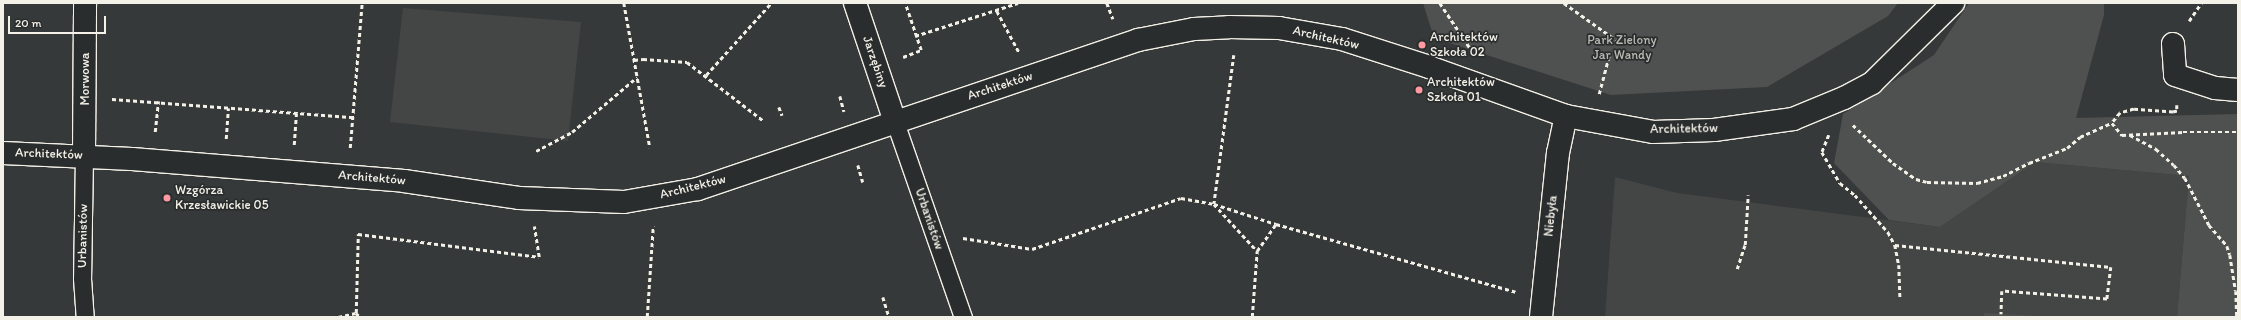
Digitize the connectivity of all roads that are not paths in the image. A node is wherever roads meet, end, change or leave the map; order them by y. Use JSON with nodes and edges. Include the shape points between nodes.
{"nodes":[{"id":1,"x":85,"y":3,"type":"edge"},
{"id":2,"x":855,"y":3,"type":"edge"},
{"id":3,"x":1952,"y":3,"type":"edge"},
{"id":4,"x":2173,"y":44,"type":"dead end"},
{"id":5,"x":2238,"y":90,"type":"edge"},
{"id":6,"x":1566,"y":116,"type":"junction"},
{"id":7,"x":895,"y":122,"type":"junction"},
{"id":8,"x":3,"y":153,"type":"edge"},
{"id":9,"x":84,"y":155,"type":"junction"},
{"id":10,"x":85,"y":317,"type":"edge"},
{"id":11,"x":963,"y":317,"type":"edge"},
{"id":12,"x":1541,"y":317,"type":"edge"}],
"edges":[{"from":1,"to":9,"type":"street","name":"Morwowa"},
{"from":2,"to":7,"type":"street","name":"Jarzębiny"},
{"from":3,"to":6,"type":"street","name":"Architektów","via":[[1872,83],[1822,108],[1793,119],[1714,130],[1653,132]]},
{"from":4,"to":5,"type":"street","via":[[2175,75],[2215,88]]},
{"from":6,"to":7,"type":"street","name":"Architektów","via":[[1342,39],[1279,28],[1237,27],[1194,29],[1138,40]]},
{"from":6,"to":12,"type":"street","name":"Niebyła","via":[[1558,153]]},
{"from":7,"to":9,"type":"street","name":"Architektów","via":[[698,189],[624,202],[519,198],[404,181]]},
{"from":7,"to":11,"type":"lane","name":"Urbanistów"},
{"from":8,"to":9,"type":"street","name":"Architektów"},
{"from":9,"to":10,"type":"lane","name":"Urbanistów","via":[[82,278]]}]}
